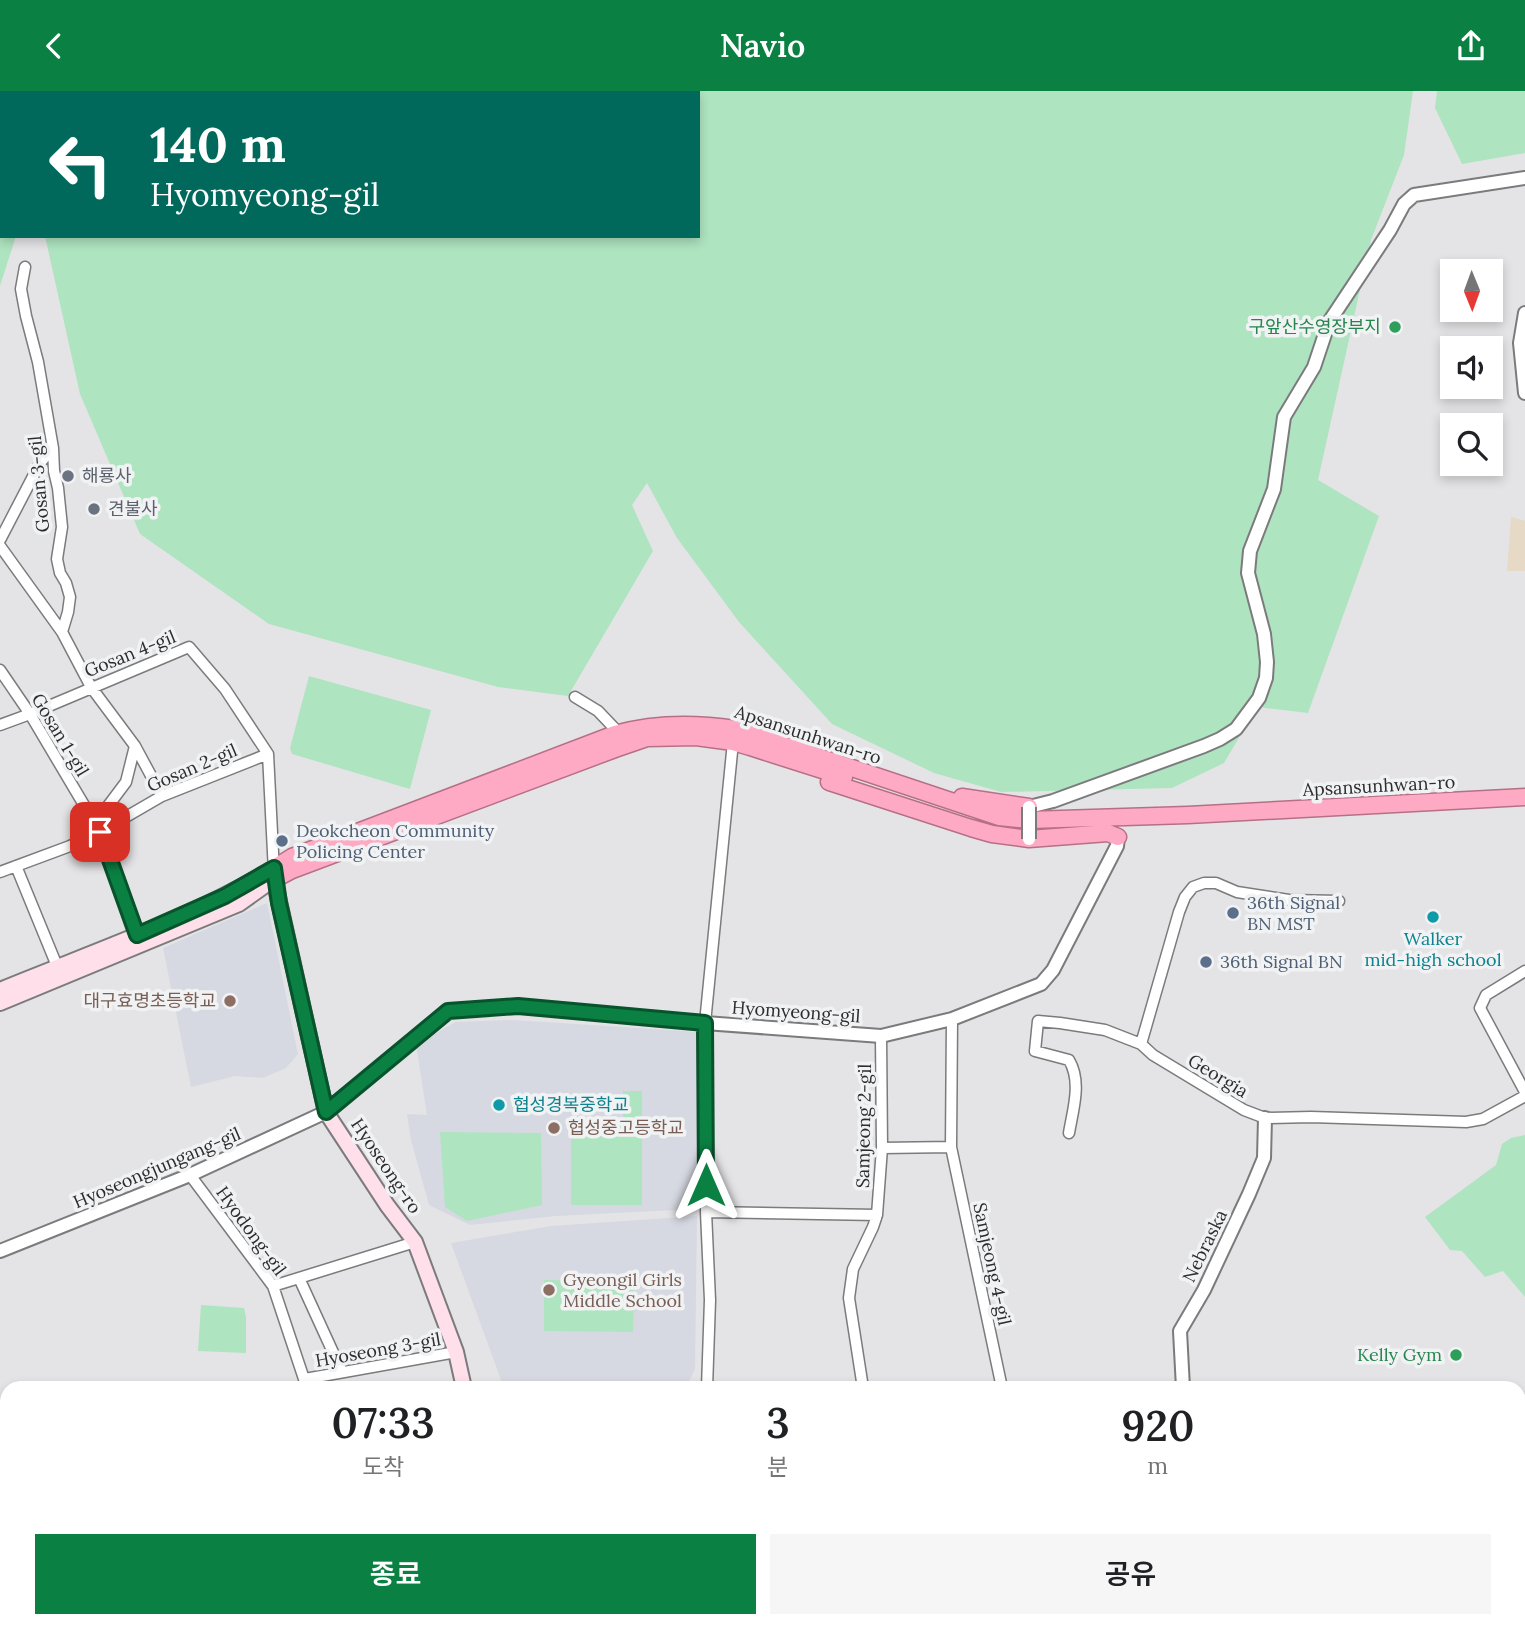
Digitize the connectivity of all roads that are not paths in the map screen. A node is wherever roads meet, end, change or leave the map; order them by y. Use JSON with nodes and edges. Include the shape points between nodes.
{"nodes":[{"id":1,"x":1525,"y":178,"type":"edge"},
{"id":2,"x":25,"y":267,"type":"dead end"},
{"id":3,"x":1525,"y":313,"type":"edge"},
{"id":4,"x":1525,"y":393,"type":"edge"},
{"id":5,"x":53,"y":448,"type":"junction"},
{"id":6,"x":0,"y":540,"type":"edge"},
{"id":7,"x":0,"y":546,"type":"edge"},
{"id":8,"x":62,"y":632,"type":"junction"},
{"id":9,"x":0,"y":670,"type":"edge"},
{"id":10,"x":91,"y":687,"type":"junction"},
{"id":11,"x":575,"y":697,"type":"dead end"},
{"id":12,"x":30,"y":714,"type":"junction"},
{"id":13,"x":0,"y":725,"type":"edge"},
{"id":14,"x":619,"y":733,"type":"junction"},
{"id":15,"x":753,"y":741,"type":"junction"},
{"id":16,"x":733,"y":742,"type":"junction"},
{"id":17,"x":135,"y":746,"type":"junction"},
{"id":18,"x":268,"y":754,"type":"junction"},
{"id":19,"x":162,"y":796,"type":"junction"},
{"id":20,"x":1525,"y":797,"type":"edge"},
{"id":21,"x":1029,"y":807,"type":"junction"},
{"id":22,"x":1525,"y":807,"type":"edge"},
{"id":23,"x":1188,"y":820,"type":"junction"},
{"id":24,"x":100,"y":832,"type":"junction"},
{"id":25,"x":1118,"y":837,"type":"joint"},
{"id":26,"x":1029,"y":839,"type":"junction"},
{"id":27,"x":16,"y":866,"type":"junction"},
{"id":28,"x":0,"y":872,"type":"edge"},
{"id":29,"x":274,"y":874,"type":"junction"},
{"id":30,"x":1339,"y":901,"type":"dead end"},
{"id":31,"x":137,"y":935,"type":"junction"},
{"id":32,"x":57,"y":966,"type":"junction"},
{"id":33,"x":1525,"y":971,"type":"edge"},
{"id":34,"x":0,"y":990,"type":"edge"},
{"id":35,"x":0,"y":1003,"type":"edge"},
{"id":36,"x":952,"y":1019,"type":"junction"},
{"id":37,"x":705,"y":1023,"type":"junction"},
{"id":38,"x":881,"y":1036,"type":"junction"},
{"id":39,"x":1141,"y":1044,"type":"junction"},
{"id":40,"x":1525,"y":1094,"type":"edge"},
{"id":41,"x":326,"y":1112,"type":"junction"},
{"id":42,"x":1265,"y":1118,"type":"junction"},
{"id":43,"x":1069,"y":1133,"type":"dead end"},
{"id":44,"x":951,"y":1147,"type":"junction"},
{"id":45,"x":882,"y":1148,"type":"junction"},
{"id":46,"x":190,"y":1175,"type":"junction"},
{"id":47,"x":706,"y":1212,"type":"junction"},
{"id":48,"x":877,"y":1215,"type":"junction"},
{"id":49,"x":415,"y":1242,"type":"junction"},
{"id":50,"x":0,"y":1251,"type":"edge"},
{"id":51,"x":299,"y":1278,"type":"junction"},
{"id":52,"x":273,"y":1286,"type":"junction"},
{"id":53,"x":456,"y":1352,"type":"junction"},
{"id":54,"x":342,"y":1372,"type":"junction"},
{"id":55,"x":305,"y":1381,"type":"edge"},
{"id":56,"x":313,"y":1381,"type":"edge"},
{"id":57,"x":462,"y":1381,"type":"edge"},
{"id":58,"x":707,"y":1381,"type":"edge"},
{"id":59,"x":862,"y":1381,"type":"edge"},
{"id":60,"x":1001,"y":1381,"type":"edge"},
{"id":61,"x":1183,"y":1381,"type":"edge"}],
"edges":[{"from":1,"to":21,"type":"street","via":[[1414,195],[1329,322],[1314,367],[1284,417],[1274,489],[1250,551],[1248,573],[1259,613],[1266,678],[1259,698],[1236,729],[1220,739]]},
{"from":2,"to":5,"type":"street","name":"Gosan 3-gil","via":[[21,289]]},
{"from":3,"to":4,"type":"street","via":[[1520,343]]},
{"from":5,"to":6,"type":"street","via":[[40,463]]},
{"from":5,"to":8,"type":"street","name":"Gosan 3-gil","via":[[62,527],[57,559],[70,597]]},
{"from":7,"to":8,"type":"street"},
{"from":8,"to":10,"type":"street"},
{"from":9,"to":12,"type":"street","name":"Gosan 1-gil"},
{"from":10,"to":12,"type":"street","name":"Gosan 4-gil"},
{"from":10,"to":17,"type":"street"},
{"from":10,"to":18,"type":"street","name":"Gosan 4-gil","via":[[188,647],[225,689]]},
{"from":11,"to":14,"type":"street","via":[[598,711]]},
{"from":12,"to":13,"type":"street","name":"Gosan 4-gil"},
{"from":12,"to":24,"type":"street","name":"Gosan 1-gil"},
{"from":14,"to":15,"type":"highway","name":"Apsansunhwan-ro","via":[[662,725],[708,725],[735,729]]},
{"from":14,"to":29,"type":"highway","name":"Apsansunhwan-ro","via":[[292,857]]},
{"from":15,"to":16,"type":"highway","name":"Apsansunhwan-ro"},
{"from":15,"to":21,"type":"highway","via":[[778,738],[959,797]]},
{"from":15,"to":23,"type":"highway","name":"Apsansunhwan-ro","via":[[982,821]]},
{"from":15,"to":26,"type":"highway","via":[[804,773],[992,834]]},
{"from":16,"to":29,"type":"highway","name":"Apsansunhwan-ro","via":[[696,737],[647,739]]},
{"from":16,"to":37,"type":"street"},
{"from":17,"to":19,"type":"street"},
{"from":17,"to":24,"type":"street","via":[[125,782],[108,806]]},
{"from":18,"to":19,"type":"street","name":"Gosan 2-gil"},
{"from":18,"to":29,"type":"street"},
{"from":19,"to":24,"type":"street","name":"Gosan 2-gil"},
{"from":20,"to":23,"type":"highway","name":"Apsansunhwan-ro"},
{"from":21,"to":26,"type":"street","bridge":true},
{"from":22,"to":23,"type":"highway","name":"Apsansunhwan-ro"},
{"from":24,"to":27,"type":"street","name":"Gosan 2-gil"},
{"from":24,"to":31,"type":"street","name":"Gosan 1-gil"},
{"from":25,"to":26,"type":"highway","via":[[1108,833]]},
{"from":25,"to":36,"type":"street","name":"Hyomyeong-gil","via":[[1053,971],[1041,984]]},
{"from":27,"to":28,"type":"street","name":"Gosan 2-gil"},
{"from":27,"to":32,"type":"street"},
{"from":29,"to":31,"type":"main road","name":"Apsansunhwan-ro"},
{"from":29,"to":35,"type":"main road","name":"Apsansunhwan-ro","via":[[239,904]]},
{"from":29,"to":41,"type":"main road","name":"Hyoseong-ro"},
{"from":30,"to":39,"type":"street","via":[[1289,900],[1237,892],[1216,883],[1193,887],[1179,912]]},
{"from":31,"to":32,"type":"main road","name":"Apsansunhwan-ro"},
{"from":32,"to":34,"type":"main road","name":"Apsansunhwan-ro"},
{"from":33,"to":40,"type":"street","via":[[1486,995],[1480,1008]]},
{"from":36,"to":38,"type":"street","name":"Hyomyeong-gil"},
{"from":36,"to":44,"type":"street","name":"Samjeong 4-gil"},
{"from":37,"to":38,"type":"street","name":"Hyomyeong-gil"},
{"from":37,"to":41,"type":"street","name":"Hyomyeong-gil","via":[[518,1006],[448,1011]]},
{"from":37,"to":47,"type":"street"},
{"from":38,"to":45,"type":"street","name":"Samjeong 2-gil"},
{"from":39,"to":42,"type":"street","name":"Georgia","via":[[1244,1111]]},
{"from":39,"to":43,"type":"street","name":"Georgia","via":[[1105,1030],[1038,1021],[1035,1051],[1069,1060],[1073,1067],[1076,1088]]},
{"from":40,"to":42,"type":"street","name":"Georgia","via":[[1483,1119],[1466,1122]]},
{"from":41,"to":46,"type":"street","name":"Hyoseongjungang-gil"},
{"from":41,"to":49,"type":"main road","name":"Hyoseong-ro"},
{"from":42,"to":61,"type":"street","name":"Nebraska","via":[[1264,1158],[1204,1290],[1180,1331]]},
{"from":44,"to":45,"type":"street"},
{"from":44,"to":60,"type":"street","name":"Samjeong 4-gil"},
{"from":45,"to":48,"type":"street","name":"Samjeong 2-gil"},
{"from":46,"to":50,"type":"street","name":"Hyoseongjungang-gil"},
{"from":46,"to":52,"type":"street","name":"Hyodong-gil"},
{"from":47,"to":48,"type":"street"},
{"from":47,"to":58,"type":"street"},
{"from":48,"to":59,"type":"street","name":"Samjeong 2-gil","via":[[853,1269],[849,1298]]},
{"from":49,"to":51,"type":"street"},
{"from":49,"to":53,"type":"main road","name":"Hyoseong-ro"},
{"from":51,"to":52,"type":"street"},
{"from":51,"to":54,"type":"street"},
{"from":52,"to":55,"type":"street","name":"Hyodong-gil"},
{"from":53,"to":54,"type":"street","name":"Hyoseong 3-gil"},
{"from":53,"to":57,"type":"main road","name":"Hyoseong-ro"},
{"from":54,"to":56,"type":"street","name":"Hyoseong 3-gil"}]}
